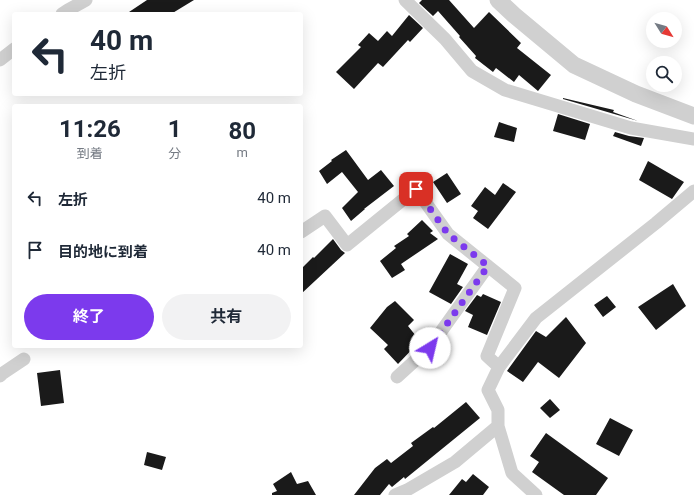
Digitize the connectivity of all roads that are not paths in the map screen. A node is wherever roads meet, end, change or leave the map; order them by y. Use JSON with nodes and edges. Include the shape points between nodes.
{"nodes":[{"id":1,"x":86,"y":0,"type":"edge"},
{"id":2,"x":405,"y":0,"type":"edge"},
{"id":3,"x":498,"y":0,"type":"edge"},
{"id":4,"x":65,"y":12,"type":"edge"},
{"id":5,"x":12,"y":51,"type":"edge"},
{"id":6,"x":0,"y":60,"type":"edge"},
{"id":7,"x":694,"y":116,"type":"edge"},
{"id":8,"x":694,"y":139,"type":"edge"},
{"id":9,"x":694,"y":191,"type":"edge"},
{"id":10,"x":303,"y":231,"type":"edge"},
{"id":11,"x":488,"y":266,"type":"junction"},
{"id":12,"x":24,"y":359,"type":"dead end"},
{"id":13,"x":499,"y":367,"type":"junction"},
{"id":14,"x":0,"y":376,"type":"edge"},
{"id":15,"x":397,"y":377,"type":"dead end"},
{"id":16,"x":498,"y":426,"type":"junction"},
{"id":17,"x":394,"y":495,"type":"edge"},
{"id":18,"x":536,"y":495,"type":"edge"}],
"edges":[{"from":1,"to":4,"type":"street"},
{"from":2,"to":8,"type":"street","via":[[445,39],[472,71],[505,90],[631,128]]},
{"from":3,"to":7,"type":"street","via":[[574,65],[636,94]]},
{"from":5,"to":6,"type":"street"},
{"from":9,"to":13,"type":"street","via":[[536,318]]},
{"from":10,"to":11,"type":"street","via":[[325,216],[347,245],[416,189],[448,234]]},
{"from":11,"to":13,"type":"street","via":[[515,288],[487,356]]},
{"from":11,"to":15,"type":"street","via":[[430,348]]},
{"from":12,"to":14,"type":"street"},
{"from":13,"to":16,"type":"street","via":[[488,390],[498,410]]},
{"from":16,"to":17,"type":"street","via":[[455,462]]},
{"from":16,"to":18,"type":"street","via":[[512,473]]}]}
